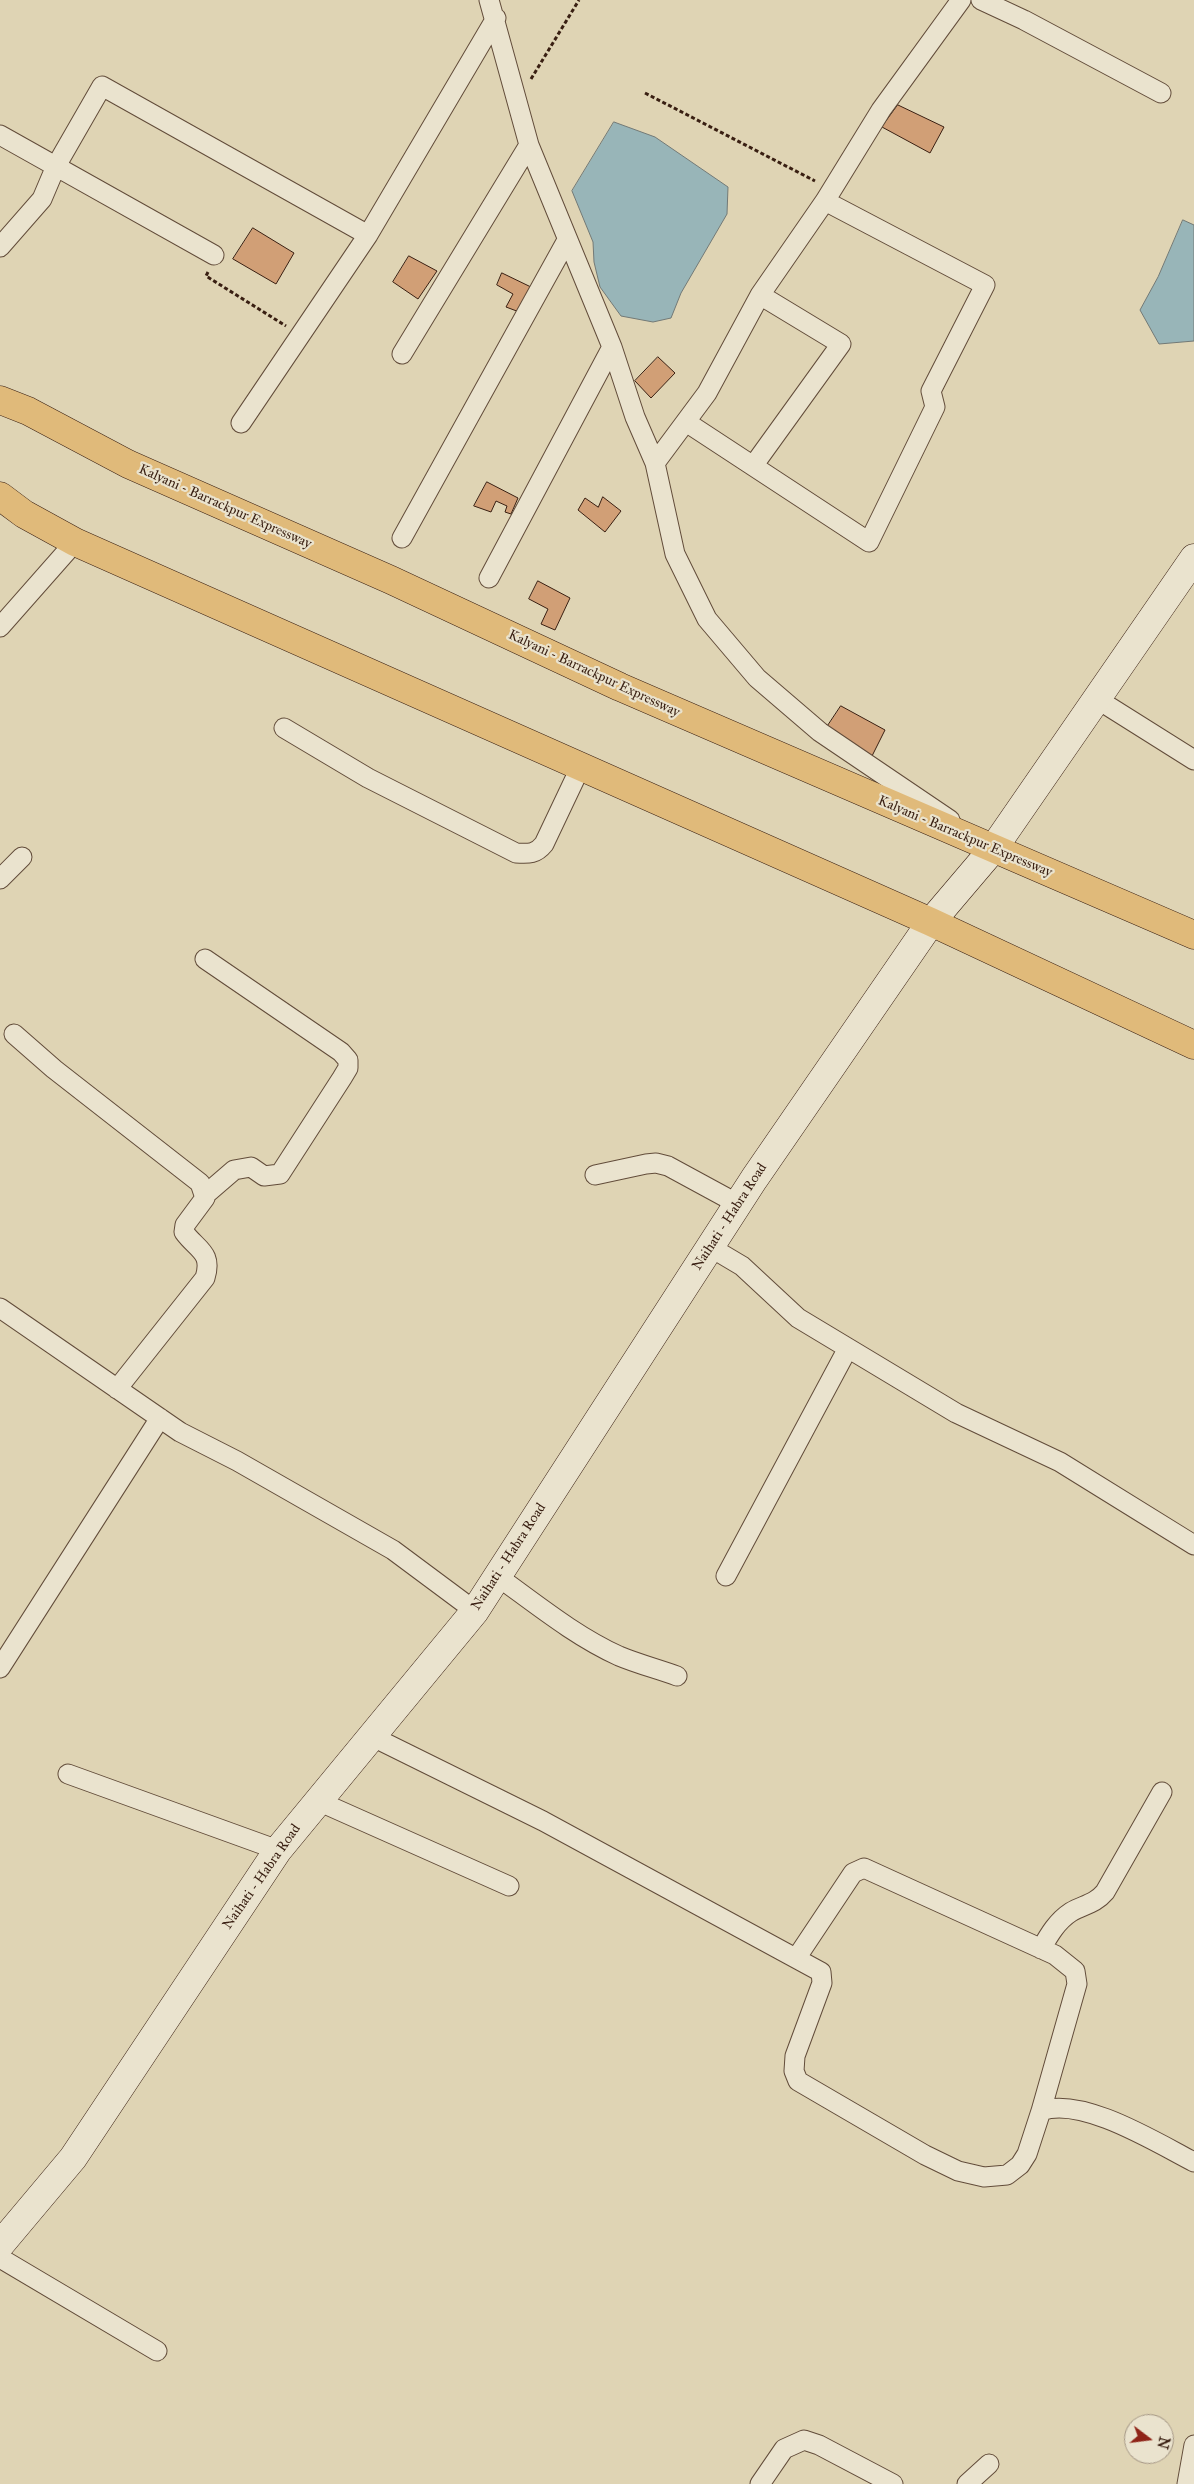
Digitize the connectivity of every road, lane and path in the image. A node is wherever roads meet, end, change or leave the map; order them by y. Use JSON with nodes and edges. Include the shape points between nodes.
{"nodes":[{"id":1,"x":489,"y":0,"type":"edge"},
{"id":2,"x":579,"y":0,"type":"edge"},
{"id":3,"x":961,"y":0,"type":"edge"},
{"id":4,"x":981,"y":0,"type":"edge"},
{"id":5,"x":496,"y":18,"type":"junction"},
{"id":6,"x":645,"y":93,"type":"dead end"},
{"id":7,"x":1161,"y":93,"type":"dead end"},
{"id":8,"x":517,"y":101,"type":"junction"},
{"id":9,"x":0,"y":135,"type":"edge"},
{"id":10,"x":529,"y":145,"type":"junction"},
{"id":11,"x":56,"y":166,"type":"junction"},
{"id":12,"x":828,"y":195,"type":"junction"},
{"id":13,"x":368,"y":235,"type":"junction"},
{"id":14,"x":567,"y":240,"type":"junction"},
{"id":15,"x":1,"y":243,"type":"edge"},
{"id":16,"x":214,"y":255,"type":"joint"},
{"id":17,"x":760,"y":295,"type":"junction"},
{"id":18,"x":301,"y":335,"type":"junction"},
{"id":19,"x":612,"y":347,"type":"junction"},
{"id":20,"x":402,"y":354,"type":"dead end"},
{"id":21,"x":0,"y":400,"type":"edge"},
{"id":22,"x":686,"y":422,"type":"junction"},
{"id":23,"x":241,"y":424,"type":"dead end"},
{"id":24,"x":656,"y":463,"type":"junction"},
{"id":25,"x":753,"y":466,"type":"junction"},
{"id":26,"x":0,"y":496,"type":"edge"},
{"id":27,"x":402,"y":538,"type":"dead end"},
{"id":28,"x":75,"y":542,"type":"junction"},
{"id":29,"x":1194,"y":558,"type":"edge"},
{"id":30,"x":489,"y":578,"type":"dead end"},
{"id":31,"x":0,"y":627,"type":"edge"},
{"id":32,"x":1097,"y":699,"type":"junction"},
{"id":33,"x":284,"y":728,"type":"dead end"},
{"id":34,"x":1194,"y":760,"type":"edge"},
{"id":35,"x":581,"y":766,"type":"junction"},
{"id":36,"x":993,"y":849,"type":"junction"},
{"id":37,"x":22,"y":858,"type":"dead end"},
{"id":38,"x":0,"y":879,"type":"edge"},
{"id":39,"x":931,"y":922,"type":"junction"},
{"id":40,"x":1194,"y":935,"type":"edge"},
{"id":41,"x":205,"y":959,"type":"dead end"},
{"id":42,"x":14,"y":1034,"type":"dead end"},
{"id":43,"x":1194,"y":1045,"type":"edge"},
{"id":44,"x":595,"y":1175,"type":"dead end"},
{"id":45,"x":205,"y":1194,"type":"junction"},
{"id":46,"x":738,"y":1204,"type":"junction"},
{"id":47,"x":710,"y":1247,"type":"junction"},
{"id":48,"x":0,"y":1308,"type":"edge"},
{"id":49,"x":848,"y":1348,"type":"junction"},
{"id":50,"x":117,"y":1389,"type":"junction"},
{"id":51,"x":160,"y":1418,"type":"junction"},
{"id":52,"x":1194,"y":1545,"type":"edge"},
{"id":53,"x":497,"y":1576,"type":"junction"},
{"id":54,"x":726,"y":1576,"type":"dead end"},
{"id":55,"x":475,"y":1611,"type":"junction"},
{"id":56,"x":0,"y":1668,"type":"edge"},
{"id":57,"x":677,"y":1676,"type":"dead end"},
{"id":58,"x":371,"y":1736,"type":"junction"},
{"id":59,"x":68,"y":1774,"type":"dead end"},
{"id":60,"x":1162,"y":1792,"type":"dead end"},
{"id":61,"x":318,"y":1801,"type":"junction"},
{"id":62,"x":278,"y":1850,"type":"junction"},
{"id":63,"x":509,"y":1886,"type":"dead end"},
{"id":64,"x":1041,"y":1949,"type":"junction"},
{"id":65,"x":797,"y":1957,"type":"junction"},
{"id":66,"x":1041,"y":2110,"type":"junction"},
{"id":67,"x":1194,"y":2162,"type":"edge"},
{"id":68,"x":0,"y":2245,"type":"edge"},
{"id":69,"x":0,"y":2258,"type":"edge"},
{"id":70,"x":158,"y":2351,"type":"dead end"},
{"id":71,"x":1194,"y":2445,"type":"edge"},
{"id":72,"x":989,"y":2464,"type":"dead end"},
{"id":73,"x":760,"y":2484,"type":"edge"},
{"id":74,"x":893,"y":2484,"type":"edge"},
{"id":75,"x":968,"y":2484,"type":"edge"},
{"id":76,"x":1187,"y":2484,"type":"edge"}],
"edges":[{"from":1,"to":5,"type":"street"},
{"from":2,"to":8,"type":"path"},
{"from":3,"to":12,"type":"street","via":[[882,110]]},
{"from":4,"to":7,"type":"street"},
{"from":5,"to":8,"type":"street"},
{"from":5,"to":13,"type":"street"},
{"from":6,"to":12,"type":"path"},
{"from":8,"to":10,"type":"street"},
{"from":9,"to":11,"type":"street"},
{"from":10,"to":14,"type":"street"},
{"from":10,"to":20,"type":"street"},
{"from":11,"to":13,"type":"street","via":[[102,86]]},
{"from":11,"to":15,"type":"street","via":[[42,199]]},
{"from":11,"to":16,"type":"street"},
{"from":12,"to":17,"type":"street"},
{"from":12,"to":25,"type":"street","via":[[985,285],[931,391],[935,407],[869,542]]},
{"from":13,"to":18,"type":"street"},
{"from":14,"to":19,"type":"street"},
{"from":14,"to":27,"type":"street"},
{"from":16,"to":18,"type":"path","via":[[206,276]]},
{"from":17,"to":22,"type":"street","via":[[707,393]]},
{"from":17,"to":25,"type":"street","via":[[841,344]]},
{"from":18,"to":23,"type":"street"},
{"from":19,"to":24,"type":"street","via":[[635,417]]},
{"from":19,"to":30,"type":"street"},
{"from":21,"to":36,"type":"highway","name":"Kalyani - Barrackpur Expressway","via":[[28,411],[128,464],[382,576],[620,688]]},
{"from":22,"to":24,"type":"street"},
{"from":22,"to":25,"type":"street"},
{"from":24,"to":36,"type":"street","via":[[675,554],[707,619],[757,678],[820,732]]},
{"from":26,"to":28,"type":"highway","via":[[24,514]]},
{"from":28,"to":31,"type":"street"},
{"from":28,"to":35,"type":"highway"},
{"from":29,"to":32,"type":"main road","name":"Naihati - Habra Road"},
{"from":32,"to":34,"type":"street"},
{"from":32,"to":36,"type":"main road","name":"Naihati - Habra Road"},
{"from":33,"to":35,"type":"street","via":[[368,778],[516,853],[538,852],[544,844]]},
{"from":35,"to":39,"type":"highway"},
{"from":36,"to":39,"type":"main road","name":"Naihati - Habra Road"},
{"from":36,"to":40,"type":"highway","name":"Kalyani - Barrackpur Expressway"},
{"from":37,"to":38,"type":"street"},
{"from":39,"to":43,"type":"highway"},
{"from":39,"to":46,"type":"main road","name":"Naihati - Habra Road"},
{"from":41,"to":45,"type":"street","via":[[348,1060],[348,1068],[280,1174],[264,1176],[251,1168],[234,1170]]},
{"from":42,"to":45,"type":"street","via":[[200,1183]]},
{"from":44,"to":46,"type":"street","via":[[656,1163],[668,1166]]},
{"from":45,"to":50,"type":"street","via":[[202,1204],[185,1225],[184,1232],[206,1257],[209,1264],[205,1278]]},
{"from":46,"to":47,"type":"main road","name":"Naihati - Habra Road"},
{"from":47,"to":49,"type":"street","via":[[742,1266],[798,1318]]},
{"from":47,"to":53,"type":"main road","name":"Naihati - Habra Road"},
{"from":48,"to":50,"type":"street"},
{"from":49,"to":52,"type":"street","via":[[956,1413],[1060,1462]]},
{"from":49,"to":54,"type":"street"},
{"from":50,"to":51,"type":"street"},
{"from":51,"to":55,"type":"street","via":[[393,1550]]},
{"from":51,"to":56,"type":"street"},
{"from":53,"to":55,"type":"main road","name":"Naihati - Habra Road"},
{"from":53,"to":57,"type":"street","via":[[620,1656]]},
{"from":55,"to":58,"type":"main road","name":"Naihati - Habra Road"},
{"from":58,"to":61,"type":"main road","name":"Naihati - Habra Road"},
{"from":58,"to":65,"type":"street","via":[[543,1821]]},
{"from":59,"to":62,"type":"street"},
{"from":60,"to":64,"type":"street","via":[[1105,1892],[1092,1904],[1056,1925]]},
{"from":61,"to":62,"type":"main road","name":"Naihati - Habra Road"},
{"from":61,"to":63,"type":"street"},
{"from":62,"to":68,"type":"main road","name":"Naihati - Habra Road","via":[[73,2158]]},
{"from":64,"to":65,"type":"street","via":[[864,1868],[853,1873]]},
{"from":64,"to":66,"type":"street","via":[[1070,1965],[1075,1970],[1077,1984]]},
{"from":65,"to":66,"type":"street","via":[[821,1972],[823,1977],[795,2056],[794,2071],[798,2081],[808,2088],[925,2156],[958,2171],[984,2177],[1007,2175],[1020,2165]]},
{"from":66,"to":67,"type":"street","via":[[1085,2112],[1111,2120]]},
{"from":69,"to":70,"type":"street"},
{"from":71,"to":76,"type":"street"},
{"from":72,"to":75,"type":"street"},
{"from":73,"to":74,"type":"street","via":[[784,2449],[804,2440]]}]}
